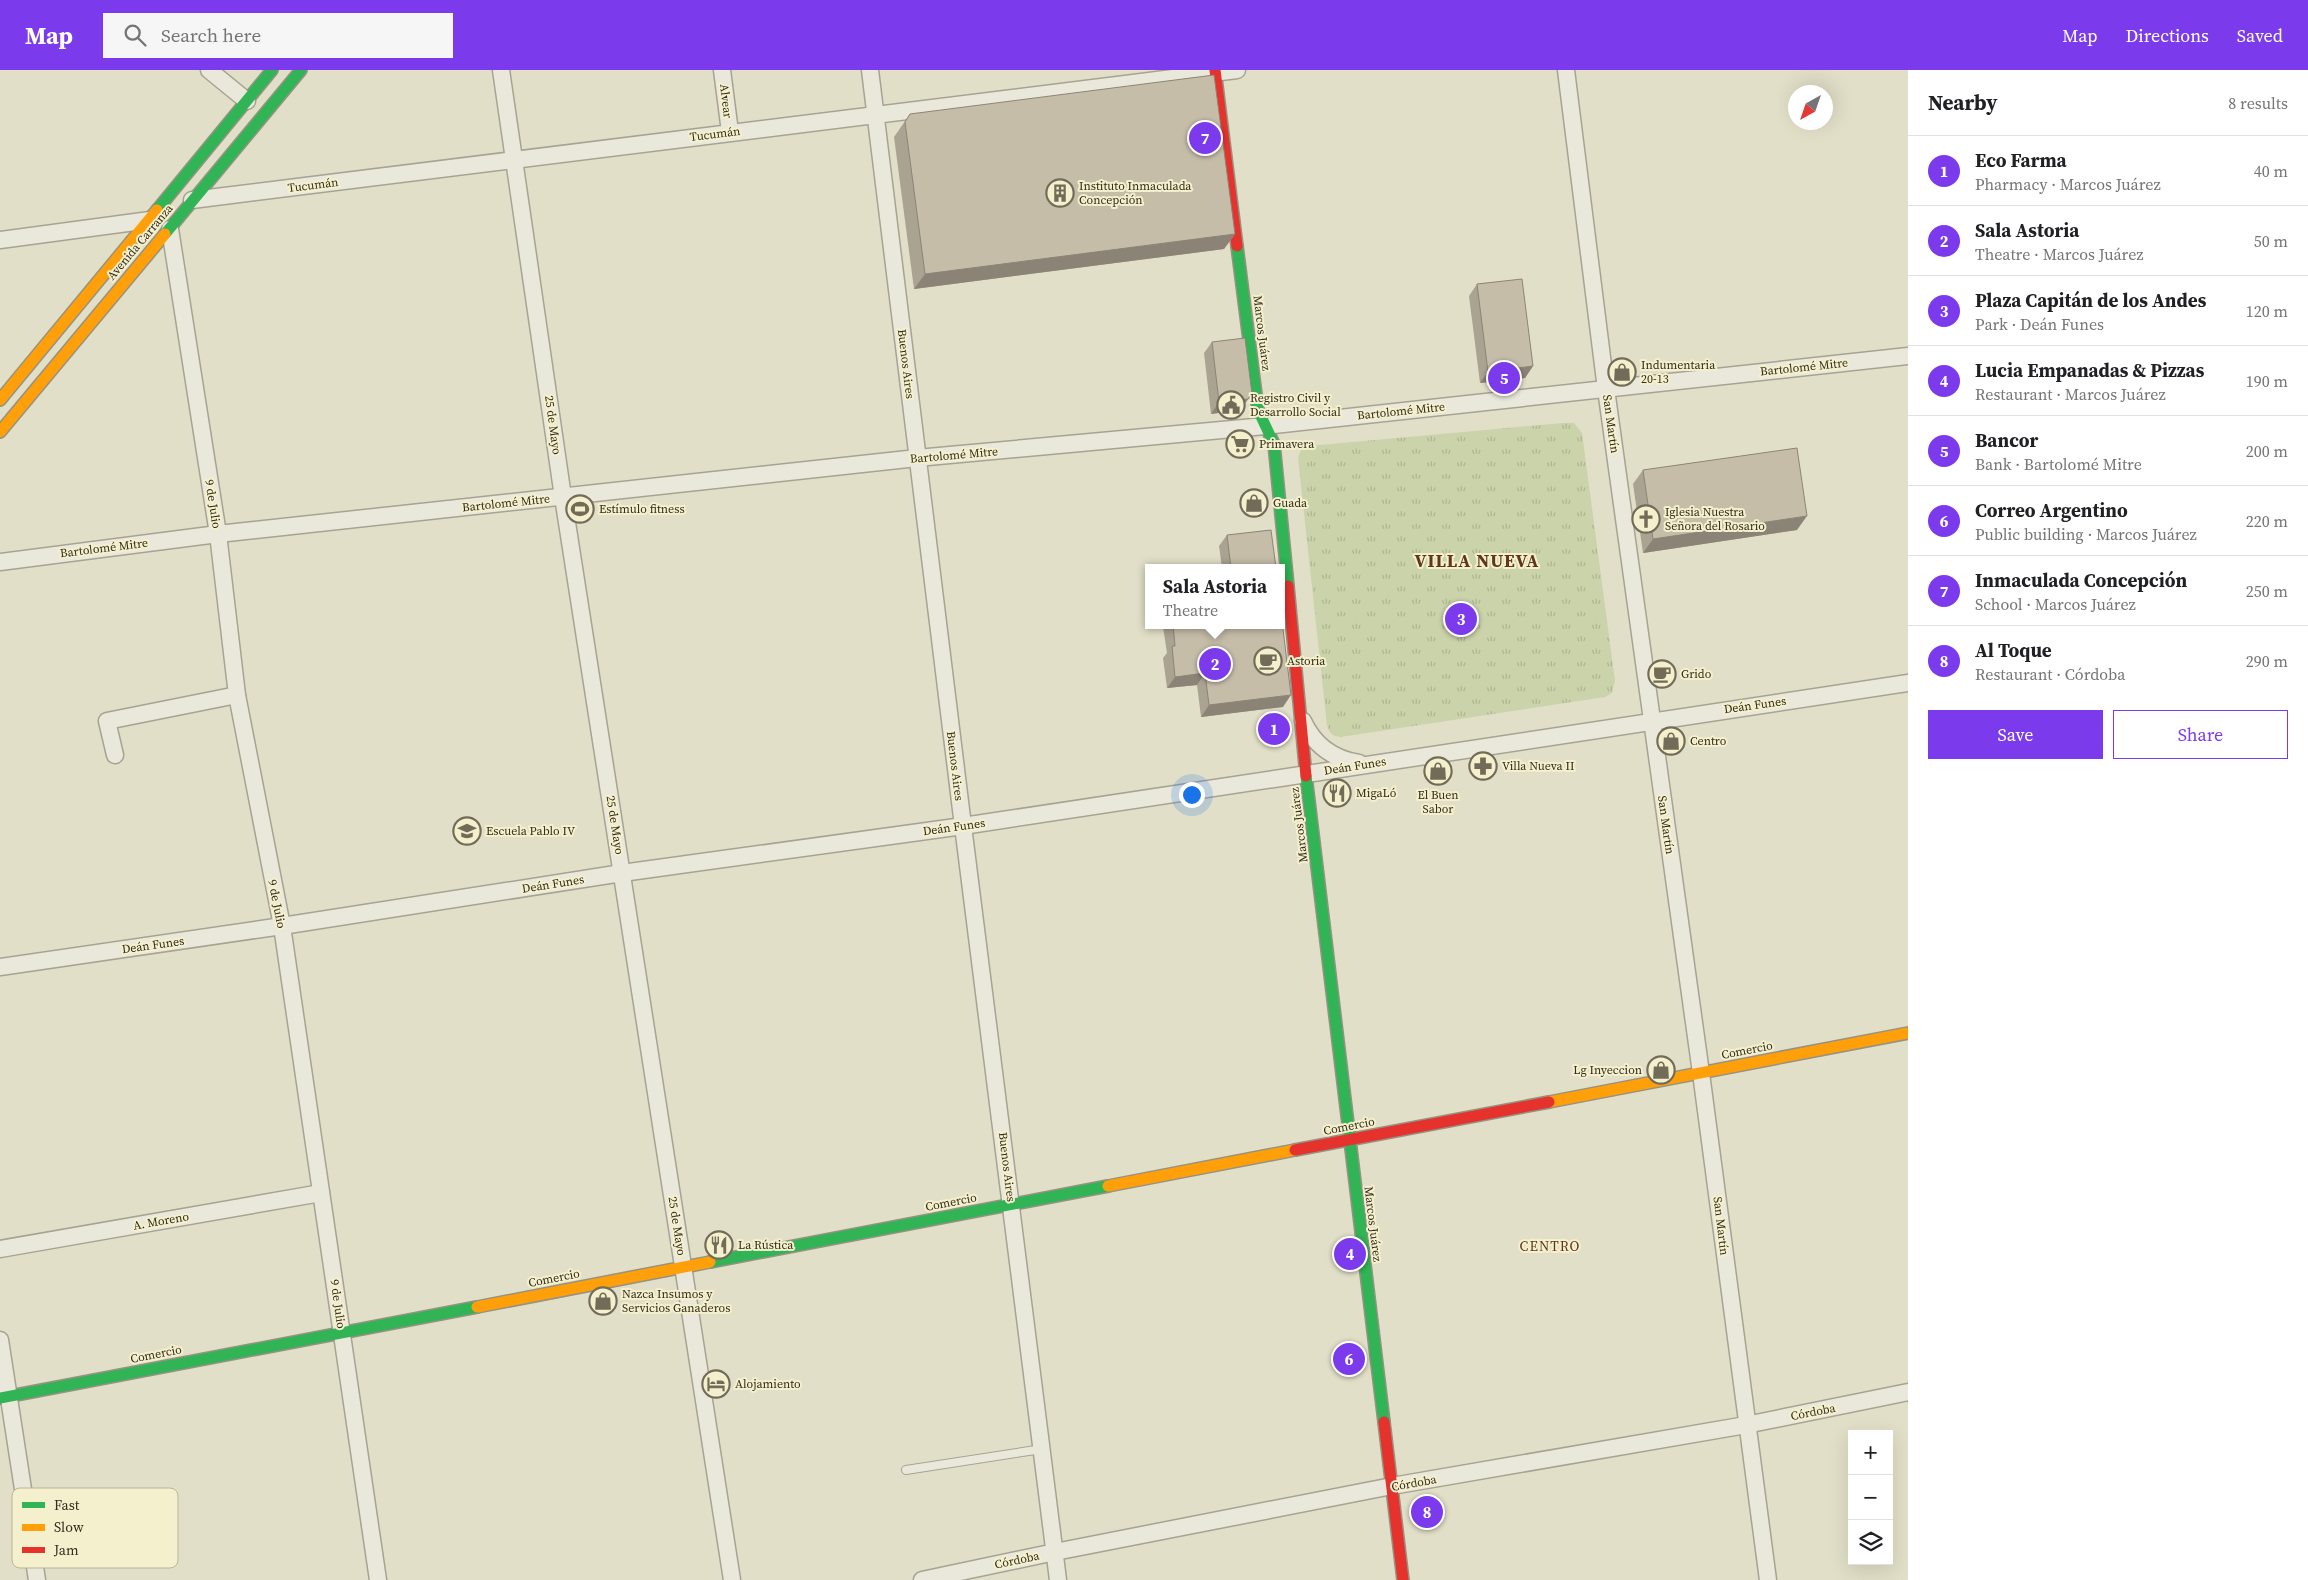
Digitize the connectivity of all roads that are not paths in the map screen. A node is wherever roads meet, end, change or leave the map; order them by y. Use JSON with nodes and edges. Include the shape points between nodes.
{"nodes":[{"id":1,"x":208,"y":70,"type":"edge"},
{"id":2,"x":272,"y":70,"type":"edge"},
{"id":3,"x":301,"y":70,"type":"edge"},
{"id":4,"x":501,"y":70,"type":"edge"},
{"id":5,"x":722,"y":70,"type":"edge"},
{"id":6,"x":870,"y":70,"type":"edge"},
{"id":7,"x":1238,"y":70,"type":"edge"},
{"id":8,"x":1566,"y":70,"type":"edge"},
{"id":9,"x":1215,"y":71,"type":"edge"},
{"id":10,"x":247,"y":101,"type":"junction"},
{"id":11,"x":875,"y":114,"type":"junction"},
{"id":12,"x":730,"y":132,"type":"junction"},
{"id":13,"x":515,"y":160,"type":"junction"},
{"id":14,"x":192,"y":200,"type":"junction"},
{"id":15,"x":150,"y":220,"type":"junction"},
{"id":16,"x":170,"y":229,"type":"junction"},
{"id":17,"x":0,"y":240,"type":"edge"},
{"id":18,"x":1908,"y":356,"type":"edge"},
{"id":19,"x":1606,"y":389,"type":"junction"},
{"id":20,"x":0,"y":400,"type":"edge"},
{"id":21,"x":1265,"y":426,"type":"junction"},
{"id":22,"x":0,"y":432,"type":"edge"},
{"id":23,"x":917,"y":458,"type":"junction"},
{"id":24,"x":563,"y":497,"type":"junction"},
{"id":25,"x":218,"y":534,"type":"junction"},
{"id":26,"x":0,"y":562,"type":"edge"},
{"id":27,"x":1908,"y":683,"type":"edge"},
{"id":28,"x":237,"y":696,"type":"junction"},
{"id":29,"x":1300,"y":715,"type":"junction"},
{"id":30,"x":1652,"y":720,"type":"junction"},
{"id":31,"x":115,"y":755,"type":"dead end"},
{"id":32,"x":1366,"y":764,"type":"junction"},
{"id":33,"x":1306,"y":773,"type":"junction"},
{"id":34,"x":963,"y":826,"type":"junction"},
{"id":35,"x":622,"y":873,"type":"junction"},
{"id":36,"x":282,"y":926,"type":"junction"},
{"id":37,"x":0,"y":967,"type":"edge"},
{"id":38,"x":1908,"y":1033,"type":"edge"},
{"id":39,"x":1701,"y":1073,"type":"junction"},
{"id":40,"x":1349,"y":1140,"type":"junction"},
{"id":41,"x":321,"y":1193,"type":"junction"},
{"id":42,"x":1012,"y":1205,"type":"junction"},
{"id":43,"x":0,"y":1249,"type":"edge"},
{"id":44,"x":683,"y":1268,"type":"junction"},
{"id":45,"x":342,"y":1333,"type":"junction"},
{"id":46,"x":0,"y":1340,"type":"edge"},
{"id":47,"x":1908,"y":1392,"type":"edge"},
{"id":48,"x":4,"y":1397,"type":"edge"},
{"id":49,"x":1746,"y":1425,"type":"junction"},
{"id":50,"x":1042,"y":1449,"type":"junction"},
{"id":51,"x":906,"y":1470,"type":"dead end"},
{"id":52,"x":1392,"y":1486,"type":"junction"},
{"id":53,"x":20,"y":1488,"type":"edge"},
{"id":54,"x":1055,"y":1552,"type":"junction"},
{"id":55,"x":378,"y":1580,"type":"edge"},
{"id":56,"x":732,"y":1580,"type":"edge"},
{"id":57,"x":922,"y":1580,"type":"edge"},
{"id":58,"x":1058,"y":1580,"type":"edge"},
{"id":59,"x":1403,"y":1580,"type":"edge"},
{"id":60,"x":1768,"y":1580,"type":"edge"}],
"edges":[{"from":1,"to":10,"type":"street"},
{"from":2,"to":10,"type":"main road","name":"Avenida Carranza"},
{"from":3,"to":14,"type":"main road","name":"Avenida Carranza"},
{"from":4,"to":13,"type":"street","name":"25 de Mayo"},
{"from":5,"to":12,"type":"street","name":"Alvear"},
{"from":6,"to":11,"type":"street","name":"Buenos Aires"},
{"from":7,"to":9,"type":"street","name":"Tucumán"},
{"from":8,"to":19,"type":"street","name":"San Martín"},
{"from":9,"to":11,"type":"street","name":"Tucumán"},
{"from":9,"to":21,"type":"main road","name":"Marcos Juárez","via":[[1258,410]]},
{"from":10,"to":15,"type":"main road","name":"Avenida Carranza"},
{"from":11,"to":12,"type":"street","name":"Tucumán"},
{"from":11,"to":23,"type":"street","name":"Buenos Aires"},
{"from":12,"to":13,"type":"street","name":"Tucumán"},
{"from":13,"to":14,"type":"street","name":"Tucumán"},
{"from":13,"to":24,"type":"street","name":"25 de Mayo"},
{"from":14,"to":16,"type":"main road","name":"Avenida Carranza"},
{"from":15,"to":17,"type":"street"},
{"from":15,"to":20,"type":"main road","name":"Avenida Carranza"},
{"from":16,"to":22,"type":"main road","name":"Avenida Carranza"},
{"from":16,"to":25,"type":"street","name":"9 de Julio"},
{"from":18,"to":19,"type":"street","name":"Bartolomé Mitre"},
{"from":19,"to":21,"type":"street","name":"Bartolomé Mitre"},
{"from":19,"to":30,"type":"street","name":"San Martín"},
{"from":21,"to":23,"type":"street","name":"Bartolomé Mitre"},
{"from":21,"to":29,"type":"main road","name":"Marcos Juárez","via":[[1274,444]]},
{"from":23,"to":24,"type":"street","name":"Bartolomé Mitre"},
{"from":23,"to":34,"type":"street","name":"Buenos Aires"},
{"from":24,"to":25,"type":"street","name":"Bartolomé Mitre"},
{"from":24,"to":35,"type":"street","name":"25 de Mayo"},
{"from":25,"to":26,"type":"street","name":"Bartolomé Mitre"},
{"from":25,"to":28,"type":"street","name":"9 de Julio"},
{"from":27,"to":30,"type":"street","name":"Deán Funes"},
{"from":28,"to":31,"type":"street","via":[[106,721]]},
{"from":28,"to":36,"type":"street","name":"9 de Julio"},
{"from":29,"to":32,"type":"street","via":[[1320,746],[1340,758]]},
{"from":29,"to":33,"type":"main road","name":"Marcos Juárez"},
{"from":30,"to":32,"type":"street","name":"Deán Funes"},
{"from":30,"to":39,"type":"street","name":"San Martín"},
{"from":32,"to":33,"type":"street","name":"Deán Funes"},
{"from":33,"to":34,"type":"street","name":"Deán Funes"},
{"from":33,"to":40,"type":"main road","name":"Marcos Juárez"},
{"from":34,"to":35,"type":"street","name":"Deán Funes"},
{"from":34,"to":42,"type":"street","name":"Buenos Aires"},
{"from":35,"to":36,"type":"street","name":"Deán Funes"},
{"from":35,"to":44,"type":"street","name":"25 de Mayo"},
{"from":36,"to":37,"type":"street","name":"Deán Funes"},
{"from":36,"to":41,"type":"street","name":"9 de Julio"},
{"from":38,"to":39,"type":"main road","name":"Comercio"},
{"from":39,"to":40,"type":"main road","name":"Comercio"},
{"from":39,"to":49,"type":"street","name":"San Martín"},
{"from":40,"to":42,"type":"main road","name":"Comercio"},
{"from":40,"to":52,"type":"main road","name":"Marcos Juárez"},
{"from":41,"to":43,"type":"street","name":"A. Moreno"},
{"from":41,"to":45,"type":"street","name":"9 de Julio"},
{"from":42,"to":44,"type":"main road","name":"Comercio"},
{"from":42,"to":50,"type":"street","name":"Buenos Aires"},
{"from":44,"to":45,"type":"main road","name":"Comercio"},
{"from":44,"to":56,"type":"street","name":"25 de Mayo"},
{"from":45,"to":48,"type":"main road","name":"Comercio"},
{"from":45,"to":55,"type":"street","name":"9 de Julio"},
{"from":46,"to":48,"type":"street"},
{"from":47,"to":49,"type":"street","name":"Córdoba"},
{"from":48,"to":53,"type":"street"},
{"from":49,"to":52,"type":"street","name":"Córdoba"},
{"from":49,"to":60,"type":"street","name":"San Martín"},
{"from":50,"to":51,"type":"lane"},
{"from":50,"to":54,"type":"street","name":"Buenos Aires"},
{"from":52,"to":54,"type":"street","name":"Córdoba"},
{"from":52,"to":59,"type":"main road","name":"Marcos Juárez"},
{"from":54,"to":57,"type":"street","name":"Córdoba"},
{"from":54,"to":58,"type":"street","name":"Buenos Aires"}]}
